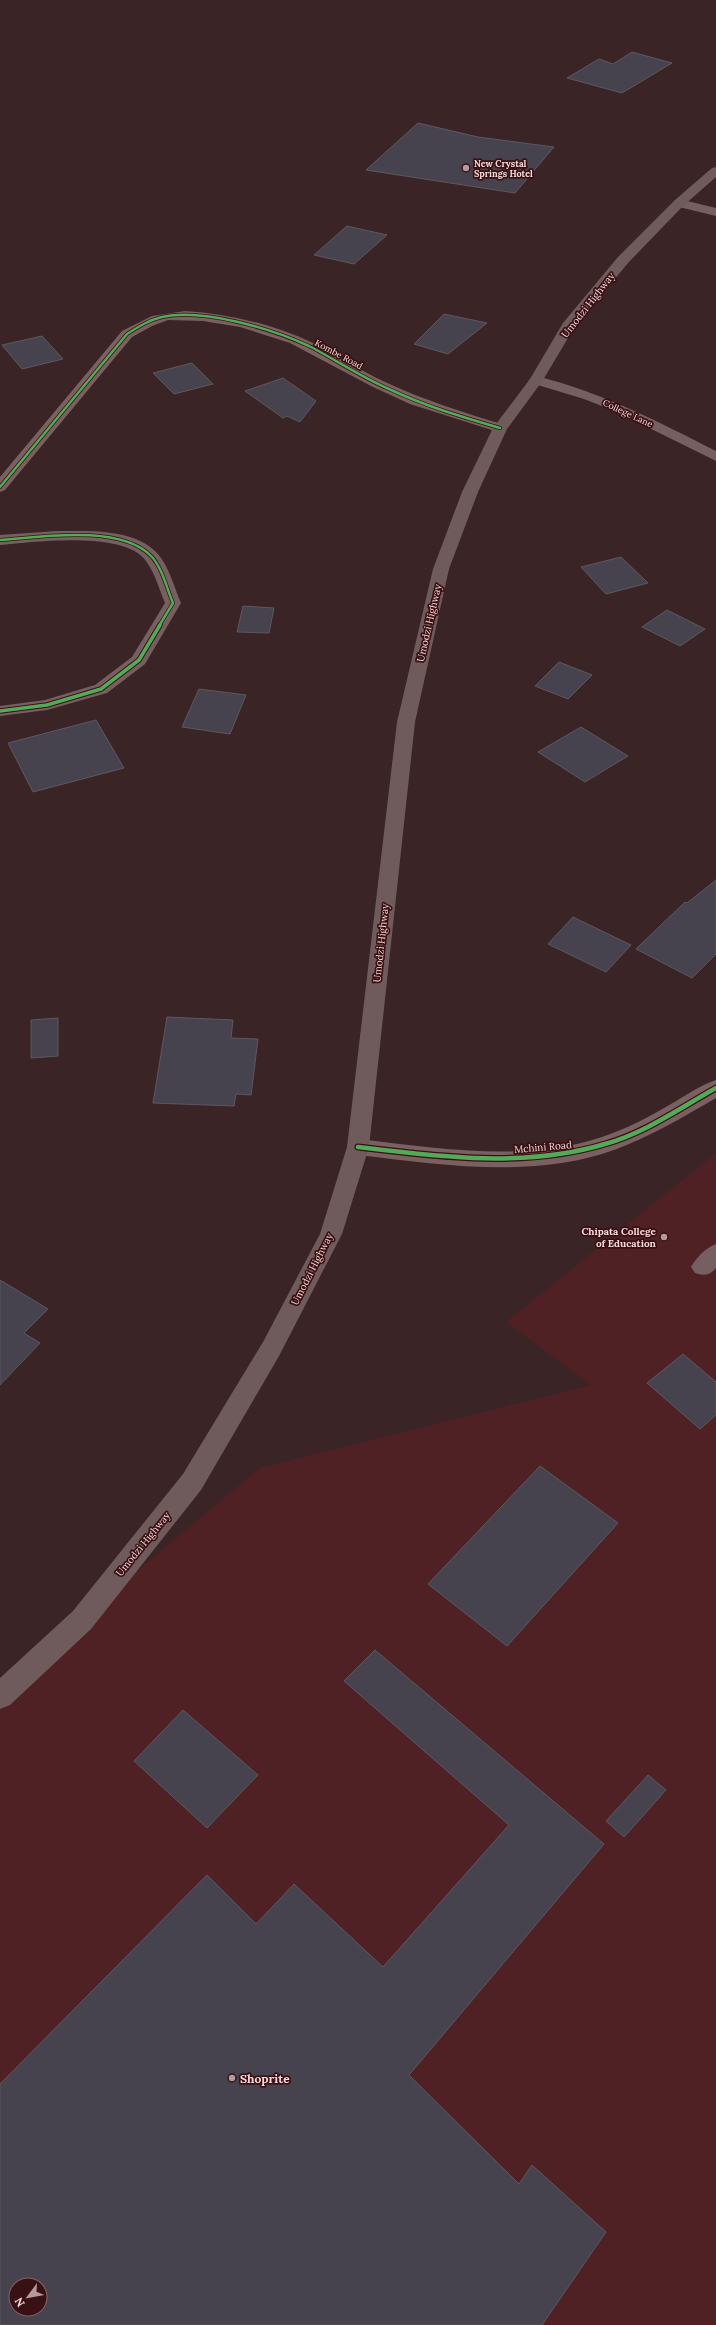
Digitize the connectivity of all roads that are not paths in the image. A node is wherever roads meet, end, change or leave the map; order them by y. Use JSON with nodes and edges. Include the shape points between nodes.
{"nodes":[{"id":1,"x":716,"y":171,"type":"edge"},
{"id":2,"x":679,"y":203,"type":"junction"},
{"id":3,"x":716,"y":212,"type":"edge"},
{"id":4,"x":536,"y":380,"type":"junction"},
{"id":5,"x":500,"y":428,"type":"junction"},
{"id":6,"x":716,"y":457,"type":"edge"},
{"id":7,"x":0,"y":487,"type":"edge"},
{"id":8,"x":0,"y":540,"type":"edge"},
{"id":9,"x":0,"y":711,"type":"edge"},
{"id":10,"x":716,"y":1088,"type":"edge"},
{"id":11,"x":358,"y":1147,"type":"junction"},
{"id":12,"x":0,"y":1696,"type":"edge"}],
"edges":[{"from":1,"to":2,"type":"highway","name":"Umodzi Highway"},
{"from":2,"to":3,"type":"street"},
{"from":2,"to":4,"type":"highway","name":"Umodzi Highway","via":[[623,260],[568,326]]},
{"from":4,"to":5,"type":"highway","name":"Umodzi Highway"},
{"from":4,"to":6,"type":"street","name":"College Lane","via":[[622,409]]},
{"from":5,"to":7,"type":"street","name":"Kombe Road","via":[[445,413],[387,389],[308,347],[273,332],[196,317],[168,316],[144,323],[127,334]]},
{"from":5,"to":11,"type":"highway","name":"Umodzi Highway","via":[[470,492],[441,569],[406,722]]},
{"from":8,"to":9,"type":"street","via":[[99,535],[130,543],[151,556],[173,603],[140,660],[101,689],[47,705]]},
{"from":10,"to":11,"type":"street","name":"Mchini Road","via":[[638,1132],[580,1152],[529,1158],[449,1158]]},
{"from":11,"to":12,"type":"highway","name":"Umodzi Highway","via":[[331,1234],[271,1349],[192,1482],[82,1620]]}]}
